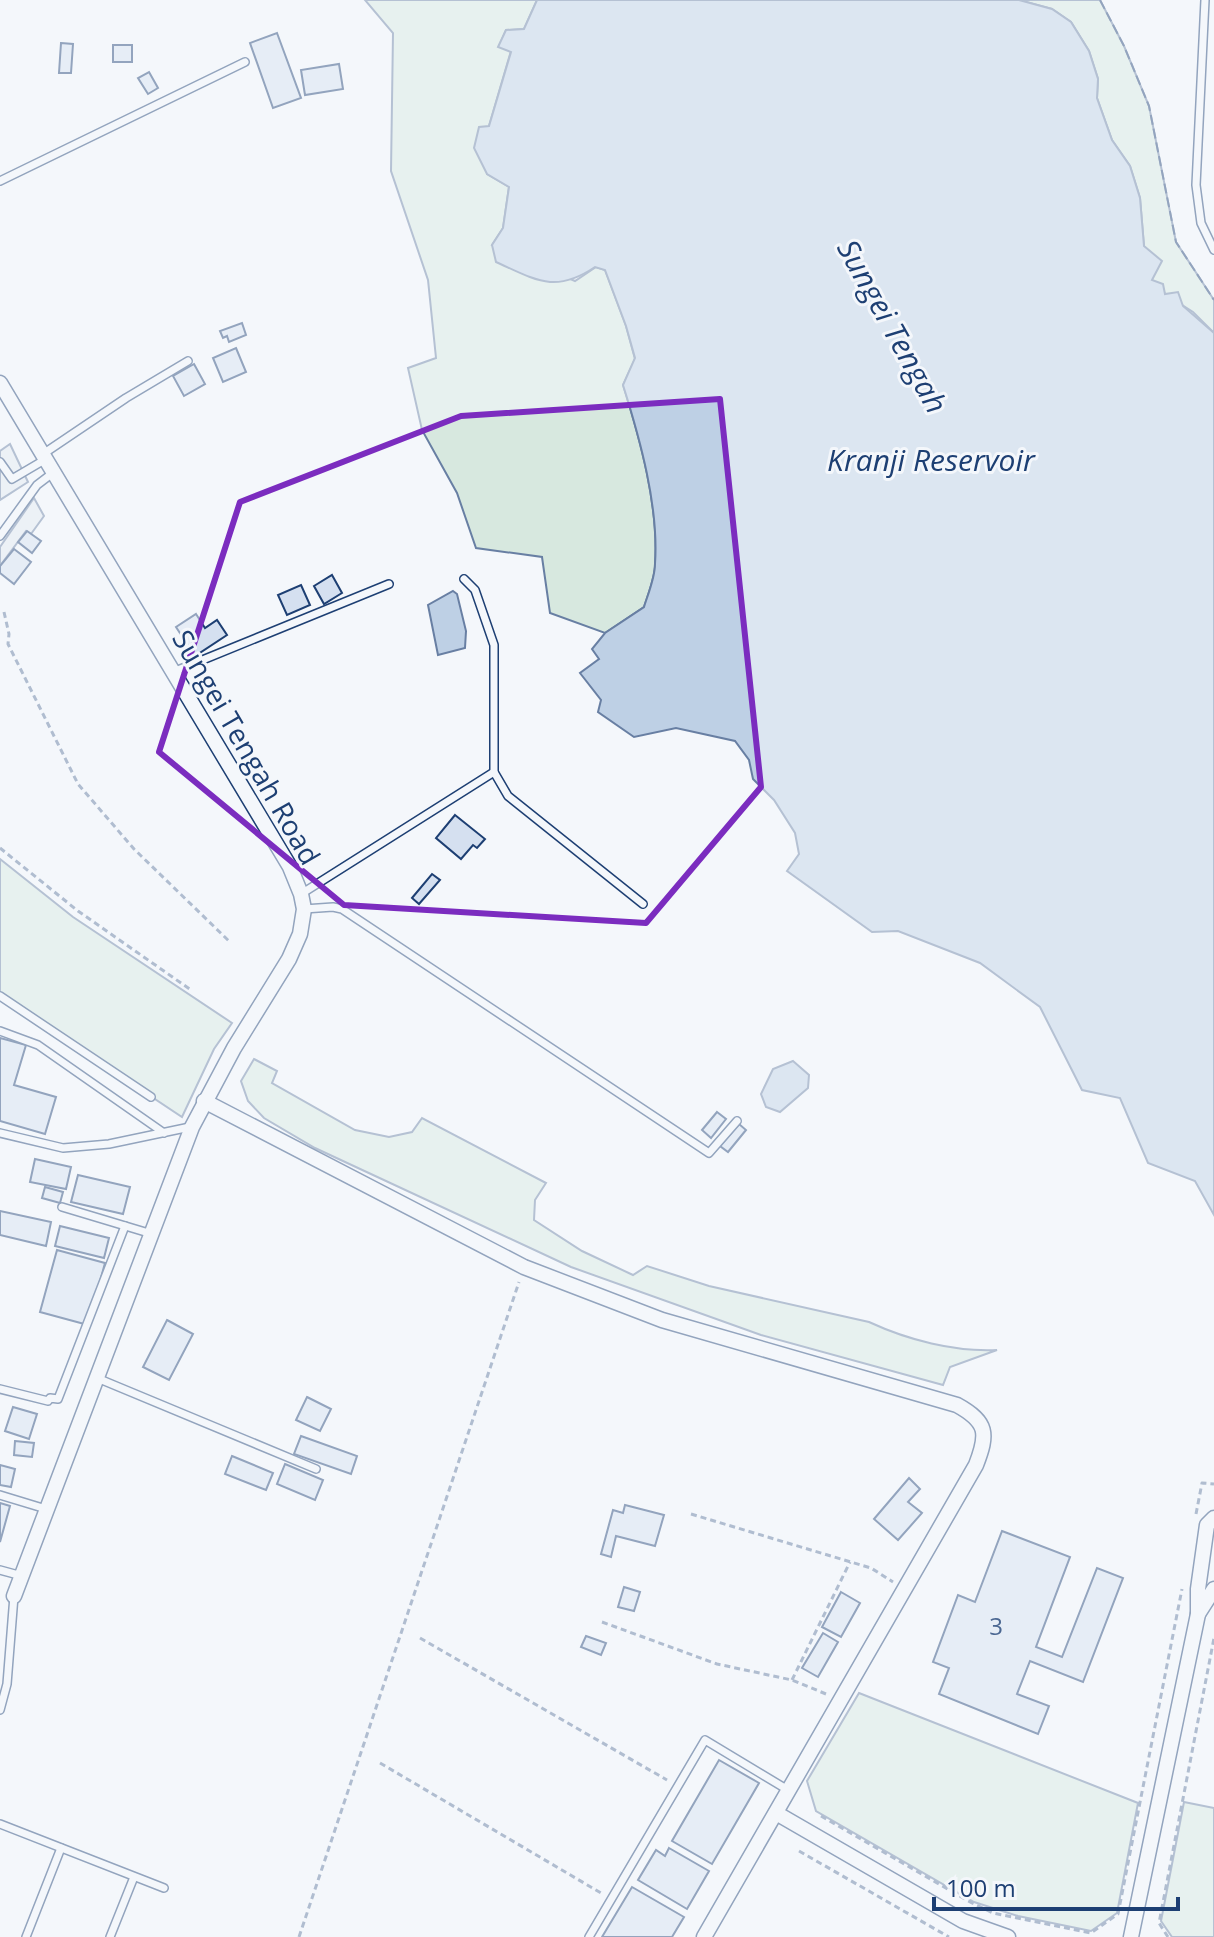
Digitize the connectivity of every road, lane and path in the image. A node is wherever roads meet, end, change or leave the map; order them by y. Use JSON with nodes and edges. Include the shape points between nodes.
{"nodes":[{"id":1,"x":1205,"y":0,"type":"edge"},
{"id":2,"x":245,"y":62,"type":"dead end"},
{"id":3,"x":0,"y":181,"type":"edge"},
{"id":4,"x":1214,"y":250,"type":"edge"},
{"id":5,"x":188,"y":361,"type":"dead end"},
{"id":6,"x":0,"y":383,"type":"edge"},
{"id":7,"x":44,"y":456,"type":"junction"},
{"id":8,"x":0,"y":462,"type":"edge"},
{"id":9,"x":54,"y":472,"type":"junction"},
{"id":10,"x":1,"y":530,"type":"edge"},
{"id":11,"x":464,"y":579,"type":"dead end"},
{"id":12,"x":389,"y":584,"type":"dead end"},
{"id":13,"x":4,"y":612,"type":"dead end"},
{"id":14,"x":173,"y":672,"type":"junction"},
{"id":15,"x":494,"y":772,"type":"junction"},
{"id":16,"x":0,"y":848,"type":"edge"},
{"id":17,"x":303,"y":902,"type":"junction"},
{"id":18,"x":643,"y":904,"type":"dead end"},
{"id":19,"x":231,"y":943,"type":"dead end"},
{"id":20,"x":191,"y":990,"type":"dead end"},
{"id":21,"x":0,"y":996,"type":"edge"},
{"id":22,"x":0,"y":1031,"type":"edge"},
{"id":23,"x":151,"y":1097,"type":"dead end"},
{"id":24,"x":204,"y":1101,"type":"junction"},
{"id":25,"x":737,"y":1121,"type":"dead end"},
{"id":26,"x":192,"y":1127,"type":"junction"},
{"id":27,"x":0,"y":1133,"type":"edge"},
{"id":28,"x":164,"y":1133,"type":"junction"},
{"id":29,"x":62,"y":1207,"type":"dead end"},
{"id":30,"x":125,"y":1226,"type":"junction"},
{"id":31,"x":152,"y":1234,"type":"junction"},
{"id":32,"x":524,"y":1267,"type":"junction"},
{"id":33,"x":97,"y":1378,"type":"junction"},
{"id":34,"x":0,"y":1389,"type":"edge"},
{"id":35,"x":316,"y":1469,"type":"dead end"},
{"id":36,"x":1214,"y":1484,"type":"edge"},
{"id":37,"x":0,"y":1495,"type":"edge"},
{"id":38,"x":46,"y":1509,"type":"junction"},
{"id":39,"x":691,"y":1514,"type":"dead end"},
{"id":40,"x":1214,"y":1518,"type":"edge"},
{"id":41,"x":1194,"y":1523,"type":"dead end"},
{"id":42,"x":850,"y":1562,"type":"junction"},
{"id":43,"x":0,"y":1570,"type":"edge"},
{"id":44,"x":22,"y":1576,"type":"junction"},
{"id":45,"x":1182,"y":1584,"type":"dead end"},
{"id":46,"x":903,"y":1588,"type":"junction"},
{"id":47,"x":1214,"y":1589,"type":"edge"},
{"id":48,"x":14,"y":1596,"type":"joint"},
{"id":49,"x":1198,"y":1614,"type":"junction"},
{"id":50,"x":602,"y":1622,"type":"dead end"},
{"id":51,"x":420,"y":1638,"type":"dead end"},
{"id":52,"x":1214,"y":1638,"type":"edge"},
{"id":53,"x":792,"y":1680,"type":"junction"},
{"id":54,"x":841,"y":1700,"type":"junction"},
{"id":55,"x":0,"y":1710,"type":"edge"},
{"id":56,"x":380,"y":1763,"type":"dead end"},
{"id":57,"x":678,"y":1786,"type":"junction"},
{"id":58,"x":789,"y":1790,"type":"junction"},
{"id":59,"x":776,"y":1813,"type":"junction"},
{"id":60,"x":821,"y":1816,"type":"dead end"},
{"id":61,"x":0,"y":1824,"type":"edge"},
{"id":62,"x":61,"y":1848,"type":"junction"},
{"id":63,"x":799,"y":1851,"type":"dead end"},
{"id":64,"x":134,"y":1877,"type":"junction"},
{"id":65,"x":164,"y":1888,"type":"dead end"},
{"id":66,"x":612,"y":1899,"type":"junction"},
{"id":67,"x":26,"y":1937,"type":"edge"},
{"id":68,"x":110,"y":1937,"type":"edge"},
{"id":69,"x":299,"y":1937,"type":"edge"},
{"id":70,"x":589,"y":1937,"type":"edge"},
{"id":71,"x":704,"y":1937,"type":"edge"},
{"id":72,"x":949,"y":1937,"type":"edge"},
{"id":73,"x":1008,"y":1937,"type":"edge"},
{"id":74,"x":1131,"y":1937,"type":"edge"},
{"id":75,"x":1168,"y":1937,"type":"edge"}],
"edges":[{"from":1,"to":4,"type":"lane","via":[[1196,185],[1201,223]]},
{"from":2,"to":3,"type":"lane"},
{"from":5,"to":7,"type":"lane"},
{"from":6,"to":7,"type":"street","name":"Sungei Tengah Road"},
{"from":7,"to":8,"type":"lane","via":[[12,479]]},
{"from":7,"to":9,"type":"street","name":"Sungei Tengah Road"},
{"from":9,"to":10,"type":"lane"},
{"from":9,"to":14,"type":"street","name":"Sungei Tengah Road"},
{"from":11,"to":15,"type":"lane","via":[[475,590],[494,645]]},
{"from":12,"to":14,"type":"lane"},
{"from":13,"to":19,"type":"path","via":[[8,644],[78,784],[134,849]]},
{"from":14,"to":17,"type":"street","name":"Sungei Tengah Road","via":[[290,867]]},
{"from":15,"to":17,"type":"lane"},
{"from":15,"to":18,"type":"lane","via":[[523,811]]},
{"from":16,"to":20,"type":"path","via":[[78,911]]},
{"from":17,"to":24,"type":"street","name":"Sungei Tengah Road","via":[[300,934],[289,959]]},
{"from":17,"to":25,"type":"lane","via":[[342,909],[709,1153]]},
{"from":21,"to":23,"type":"lane"},
{"from":22,"to":28,"type":"lane","via":[[38,1045]]},
{"from":24,"to":26,"type":"street","name":"Sungei Tengah Road"},
{"from":24,"to":32,"type":"street"},
{"from":26,"to":28,"type":"lane"},
{"from":26,"to":31,"type":"street","name":"Sungei Tengah Road"},
{"from":27,"to":28,"type":"lane","via":[[63,1148]]},
{"from":29,"to":30,"type":"lane"},
{"from":30,"to":31,"type":"lane"},
{"from":30,"to":34,"type":"lane","via":[[58,1399]]},
{"from":31,"to":33,"type":"street","name":"Sungei Tengah Road"},
{"from":32,"to":46,"type":"street","via":[[662,1320],[970,1412],[984,1429],[985,1443]]},
{"from":32,"to":69,"type":"path"},
{"from":33,"to":35,"type":"lane"},
{"from":33,"to":38,"type":"street","name":"Sungei Tengah Road"},
{"from":36,"to":41,"type":"path","via":[[1202,1483]]},
{"from":37,"to":38,"type":"lane"},
{"from":38,"to":44,"type":"street","name":"Sungei Tengah Road"},
{"from":39,"to":42,"type":"path"},
{"from":40,"to":49,"type":"street","via":[[1207,1525]]},
{"from":42,"to":46,"type":"path"},
{"from":42,"to":53,"type":"path"},
{"from":43,"to":44,"type":"lane"},
{"from":44,"to":48,"type":"street","name":"Sungei Tengah Road"},
{"from":45,"to":60,"type":"path","via":[[1118,1914],[1091,1933],[993,1913]]},
{"from":46,"to":54,"type":"street"},
{"from":47,"to":49,"type":"street"},
{"from":48,"to":55,"type":"lane"},
{"from":49,"to":74,"type":"street"},
{"from":50,"to":53,"type":"path","via":[[717,1664]]},
{"from":51,"to":57,"type":"path"},
{"from":52,"to":75,"type":"path","via":[[1159,1923]]},
{"from":53,"to":54,"type":"path"},
{"from":54,"to":58,"type":"street"},
{"from":56,"to":66,"type":"path"},
{"from":57,"to":58,"type":"lane","via":[[705,1740]]},
{"from":57,"to":66,"type":"lane"},
{"from":58,"to":59,"type":"street"},
{"from":59,"to":71,"type":"street"},
{"from":59,"to":73,"type":"street","via":[[963,1921]]},
{"from":61,"to":62,"type":"lane"},
{"from":62,"to":64,"type":"lane"},
{"from":62,"to":67,"type":"lane"},
{"from":63,"to":72,"type":"path"},
{"from":64,"to":65,"type":"lane"},
{"from":64,"to":68,"type":"lane"},
{"from":66,"to":70,"type":"lane"}]}
